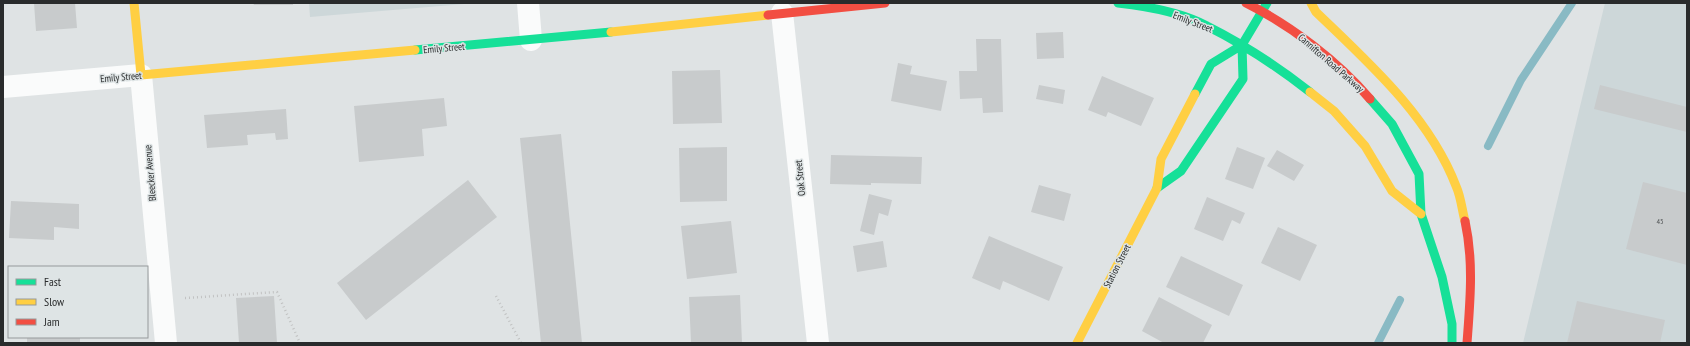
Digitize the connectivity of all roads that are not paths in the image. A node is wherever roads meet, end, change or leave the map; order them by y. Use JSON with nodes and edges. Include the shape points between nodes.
{"nodes":[{"id":1,"x":134,"y":3,"type":"edge"},
{"id":2,"x":528,"y":3,"type":"edge"},
{"id":3,"x":885,"y":3,"type":"edge"},
{"id":4,"x":1118,"y":3,"type":"edge"},
{"id":5,"x":1246,"y":3,"type":"edge"},
{"id":6,"x":1311,"y":3,"type":"edge"},
{"id":7,"x":1264,"y":7,"type":"edge"},
{"id":8,"x":782,"y":13,"type":"junction"},
{"id":9,"x":531,"y":40,"type":"junction"},
{"id":10,"x":1242,"y":45,"type":"junction"},
{"id":11,"x":141,"y":75,"type":"junction"},
{"id":12,"x":3,"y":87,"type":"edge"},
{"id":13,"x":1158,"y":188,"type":"junction"},
{"id":14,"x":1421,"y":214,"type":"junction"},
{"id":15,"x":166,"y":343,"type":"edge"},
{"id":16,"x":818,"y":343,"type":"edge"},
{"id":17,"x":1077,"y":343,"type":"edge"},
{"id":18,"x":1452,"y":343,"type":"edge"},
{"id":19,"x":1467,"y":343,"type":"edge"}],
"edges":[{"from":1,"to":11,"type":"street","name":"Bleecker Avenue"},
{"from":2,"to":9,"type":"street"},
{"from":3,"to":8,"type":"street","name":"Emily Street"},
{"from":4,"to":10,"type":"street","name":"Emily Street","via":[[1144,6],[1206,25]]},
{"from":5,"to":7,"type":"street"},
{"from":6,"to":19,"type":"street","via":[[1316,12],[1372,65],[1411,110],[1441,153],[1457,187],[1470,241],[1471,296]]},
{"from":7,"to":10,"type":"street","name":"Station Street"},
{"from":7,"to":14,"type":"street","name":"Cannifton Road Parkway","via":[[1357,83],[1392,124],[1419,174]]},
{"from":8,"to":9,"type":"street","name":"Emily Street"},
{"from":8,"to":16,"type":"street","name":"Oak Street"},
{"from":9,"to":11,"type":"street","name":"Emily Street"},
{"from":10,"to":13,"type":"street","name":"Station Street","via":[[1211,64],[1161,159]]},
{"from":10,"to":13,"type":"street","name":"Station Street","via":[[1243,79],[1181,171]]},
{"from":10,"to":14,"type":"street","via":[[1281,69],[1334,111],[1365,146],[1392,191]]},
{"from":11,"to":12,"type":"street","name":"Emily Street"},
{"from":11,"to":15,"type":"street","name":"Bleecker Avenue"},
{"from":13,"to":17,"type":"street","name":"Station Street"},
{"from":14,"to":18,"type":"street","name":"Cannifton Road Parkway","via":[[1442,277],[1452,324]]}]}
